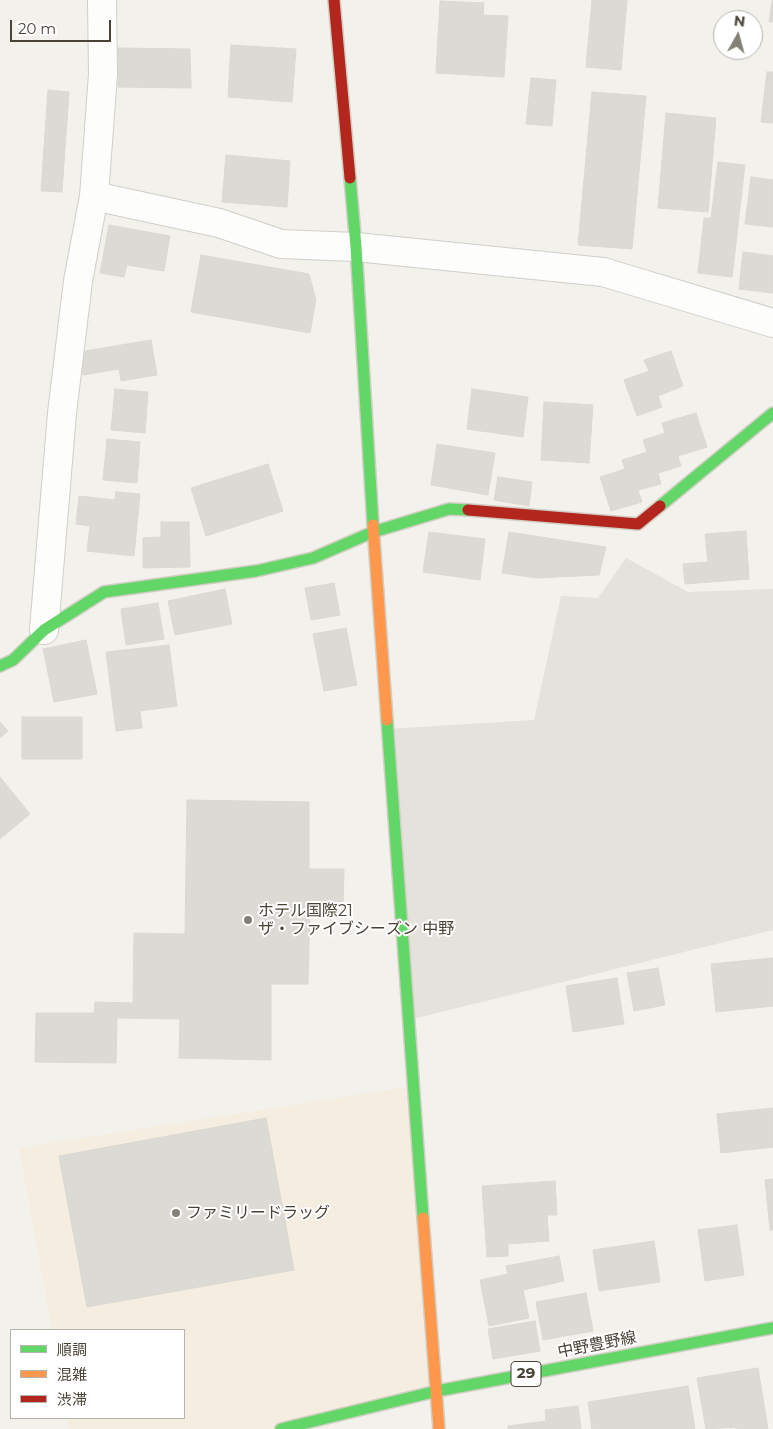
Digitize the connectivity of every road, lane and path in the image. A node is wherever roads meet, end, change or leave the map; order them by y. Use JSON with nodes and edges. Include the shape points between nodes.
{"nodes":[{"id":1,"x":102,"y":0,"type":"edge"},
{"id":2,"x":334,"y":0,"type":"edge"},
{"id":3,"x":94,"y":196,"type":"junction"},
{"id":4,"x":356,"y":247,"type":"junction"},
{"id":5,"x":773,"y":322,"type":"edge"},
{"id":6,"x":773,"y":413,"type":"edge"},
{"id":7,"x":373,"y":532,"type":"junction"},
{"id":8,"x":44,"y":630,"type":"junction"},
{"id":9,"x":0,"y":666,"type":"edge"},
{"id":10,"x":773,"y":1328,"type":"edge"},
{"id":11,"x":437,"y":1391,"type":"junction"},
{"id":12,"x":281,"y":1429,"type":"edge"},
{"id":13,"x":439,"y":1429,"type":"edge"}],
"edges":[{"from":1,"to":3,"type":"street","via":[[103,74]]},
{"from":2,"to":4,"type":"street"},
{"from":3,"to":4,"type":"street","via":[[219,223],[281,244]]},
{"from":3,"to":8,"type":"street","via":[[78,281],[62,413]]},
{"from":4,"to":5,"type":"street","via":[[603,272]]},
{"from":4,"to":7,"type":"street"},
{"from":6,"to":7,"type":"street","via":[[638,524],[449,509]]},
{"from":7,"to":8,"type":"street","via":[[313,558],[256,571],[104,592]]},
{"from":7,"to":11,"type":"street"},
{"from":8,"to":9,"type":"street","via":[[14,660]]},
{"from":10,"to":11,"type":"street","name":"中野豊野線","number":"29"},
{"from":11,"to":12,"type":"street","name":"中野豊野線","number":"29"},
{"from":11,"to":13,"type":"street"}]}
